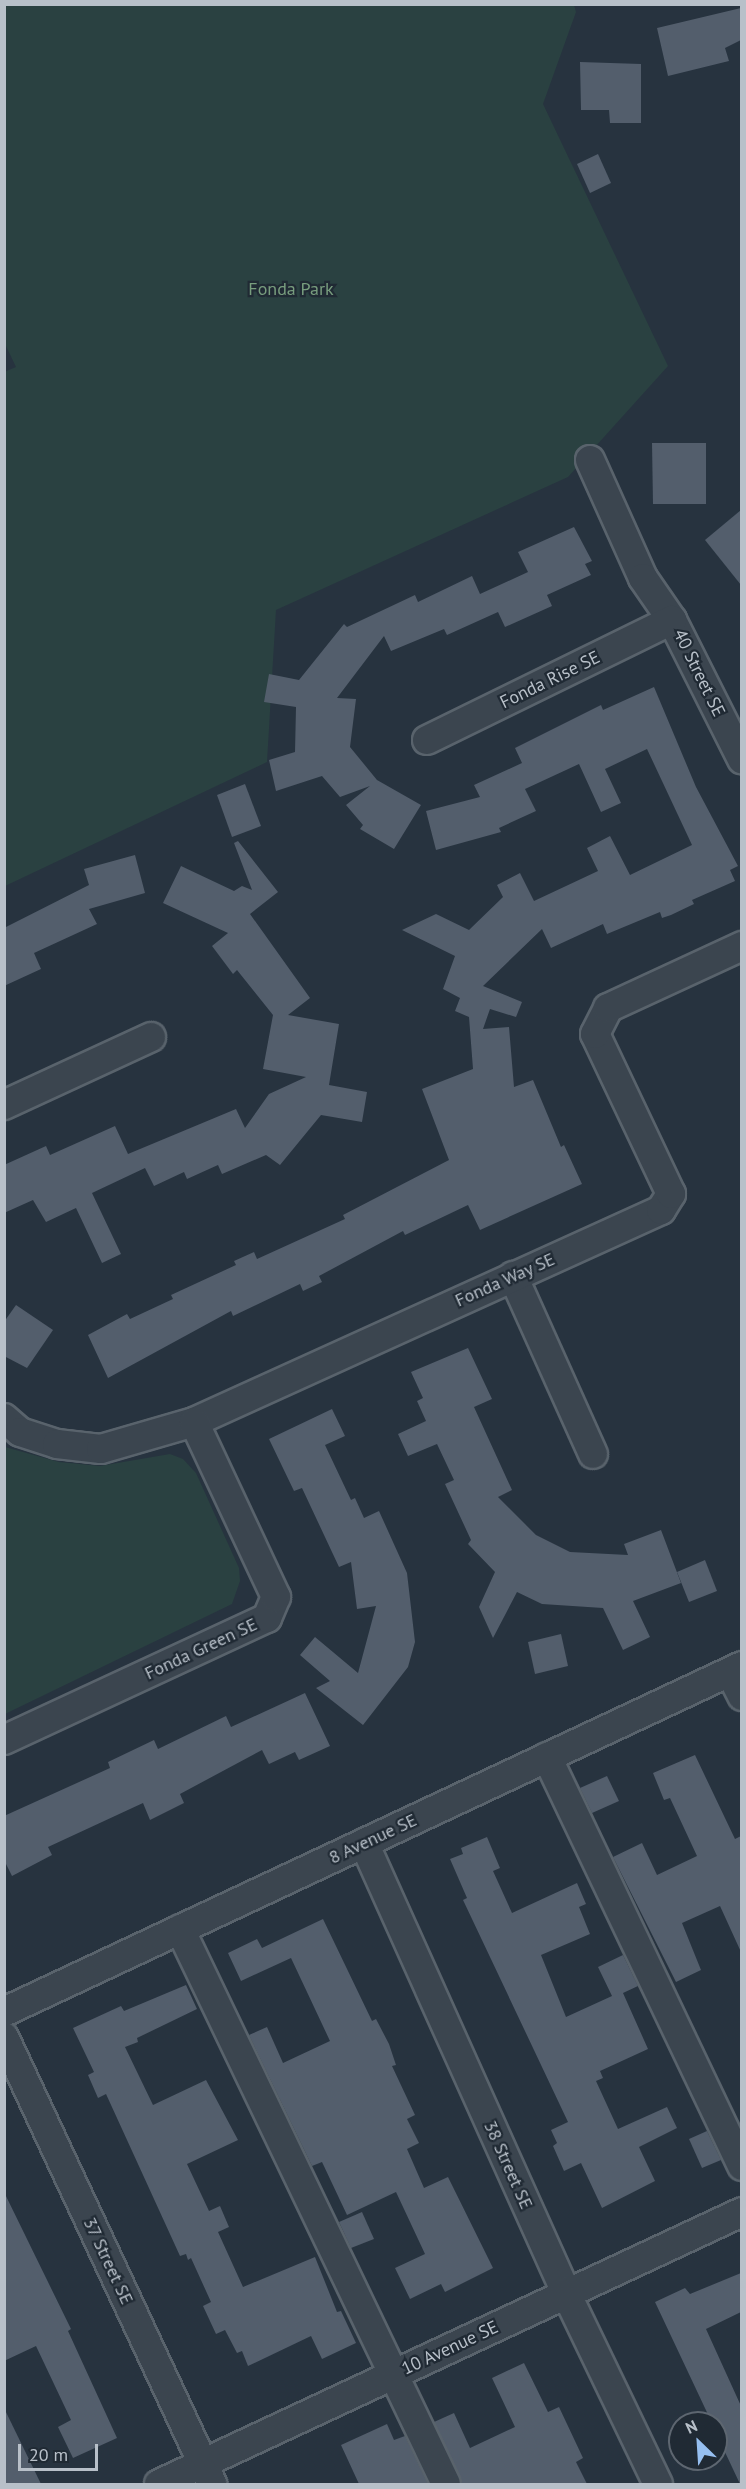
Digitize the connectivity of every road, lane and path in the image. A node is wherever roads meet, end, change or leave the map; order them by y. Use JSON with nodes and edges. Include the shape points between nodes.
{"nodes":[{"id":1,"x":590,"y":459,"type":"dead end"},
{"id":2,"x":672,"y":620,"type":"junction"},
{"id":3,"x":427,"y":740,"type":"dead end"},
{"id":4,"x":741,"y":759,"type":"edge"},
{"id":5,"x":741,"y":946,"type":"edge"},
{"id":6,"x":151,"y":1037,"type":"dead end"},
{"id":7,"x":4,"y":1105,"type":"edge"},
{"id":8,"x":513,"y":1276,"type":"junction"},
{"id":9,"x":4,"y":1418,"type":"edge"},
{"id":10,"x":194,"y":1422,"type":"junction"},
{"id":11,"x":593,"y":1454,"type":"dead end"},
{"id":12,"x":738,"y":1678,"type":"edge"},
{"id":13,"x":4,"y":1740,"type":"edge"},
{"id":14,"x":547,"y":1757,"type":"junction"},
{"id":15,"x":364,"y":1843,"type":"junction"},
{"id":16,"x":180,"y":1929,"type":"junction"},
{"id":17,"x":4,"y":2012,"type":"edge"},
{"id":18,"x":4,"y":2037,"type":"edge"},
{"id":19,"x":741,"y":2166,"type":"edge"},
{"id":20,"x":741,"y":2212,"type":"edge"},
{"id":21,"x":566,"y":2293,"type":"junction"},
{"id":22,"x":395,"y":2374,"type":"junction"},
{"id":23,"x":207,"y":2474,"type":"edge"},
{"id":24,"x":159,"y":2484,"type":"edge"},
{"id":25,"x":446,"y":2484,"type":"edge"},
{"id":26,"x":658,"y":2484,"type":"edge"}],
"edges":[{"from":1,"to":2,"type":"street","name":"40 Street SE","via":[[643,578]]},
{"from":2,"to":3,"type":"street","name":"Fonda Rise SE"},
{"from":2,"to":4,"type":"street","name":"40 Street SE"},
{"from":5,"to":8,"type":"street","name":"Fonda Way SE","via":[[608,1008],[595,1034],[670,1194],[662,1210]]},
{"from":6,"to":7,"type":"street"},
{"from":8,"to":10,"type":"street","name":"Fonda Way SE"},
{"from":8,"to":11,"type":"street"},
{"from":9,"to":10,"type":"street","name":"Fonda Way SE","via":[[20,1432],[57,1444],[101,1449]]},
{"from":10,"to":13,"type":"street","name":"Fonda Green SE","via":[[276,1597],[267,1618]]},
{"from":12,"to":14,"type":"street","name":"8 Avenue SE"},
{"from":14,"to":15,"type":"street","name":"8 Avenue SE"},
{"from":14,"to":19,"type":"street"},
{"from":15,"to":16,"type":"street","name":"8 Avenue SE"},
{"from":15,"to":21,"type":"street","name":"38 Street SE"},
{"from":16,"to":17,"type":"street","name":"8 Avenue SE"},
{"from":16,"to":22,"type":"street"},
{"from":18,"to":23,"type":"street","name":"37 Street SE"},
{"from":20,"to":21,"type":"street","name":"10 Avenue SE"},
{"from":21,"to":22,"type":"street","name":"10 Avenue SE"},
{"from":21,"to":26,"type":"street","name":"38 Street SE"},
{"from":22,"to":23,"type":"street","name":"10 Avenue SE"},
{"from":22,"to":25,"type":"street"},
{"from":23,"to":24,"type":"street","name":"10 Avenue SE"}]}
